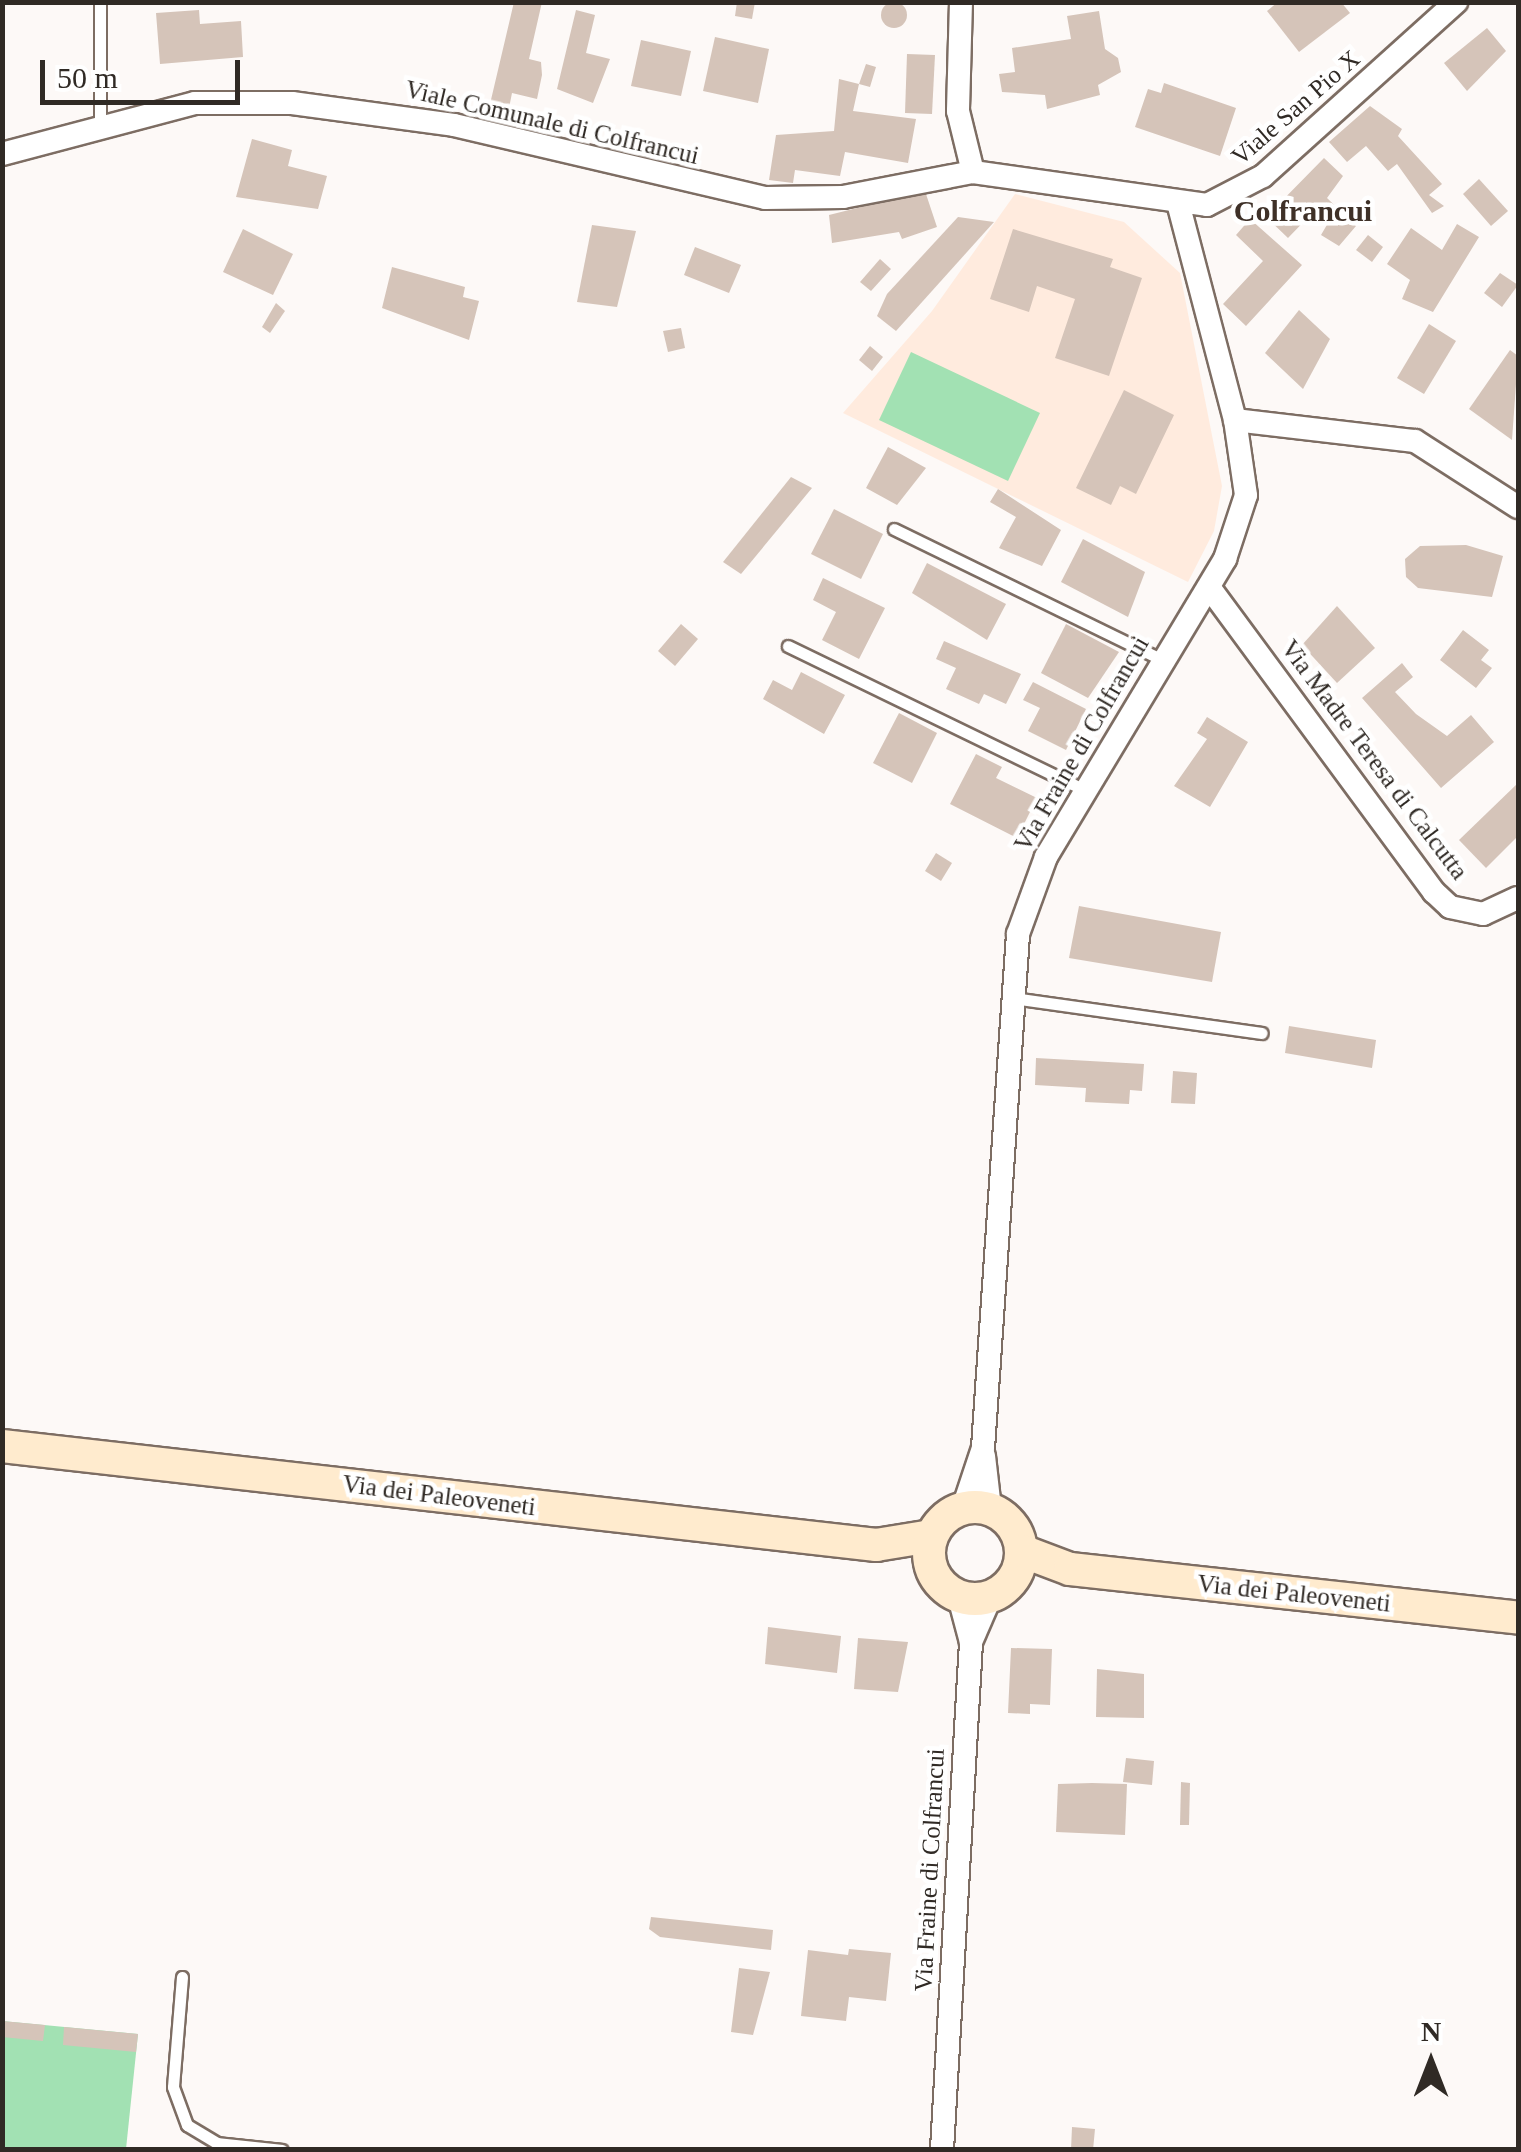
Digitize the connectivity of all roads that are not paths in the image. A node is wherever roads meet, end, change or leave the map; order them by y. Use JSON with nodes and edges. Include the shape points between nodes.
{"nodes":[{"id":1,"x":100,"y":2,"type":"edge"},
{"id":2,"x":961,"y":2,"type":"edge"},
{"id":3,"x":1456,"y":2,"type":"edge"},
{"id":4,"x":100,"y":122,"type":"junction"},
{"id":5,"x":2,"y":154,"type":"edge"},
{"id":6,"x":973,"y":172,"type":"junction"},
{"id":7,"x":1178,"y":206,"type":"junction"},
{"id":8,"x":1235,"y":420,"type":"junction"},
{"id":9,"x":1518,"y":507,"type":"edge"},
{"id":10,"x":894,"y":528,"type":"dead end"},
{"id":11,"x":1209,"y":587,"type":"junction"},
{"id":12,"x":788,"y":646,"type":"dead end"},
{"id":13,"x":1161,"y":658,"type":"junction"},
{"id":14,"x":1084,"y":790,"type":"junction"},
{"id":15,"x":1518,"y":898,"type":"edge"},
{"id":16,"x":1012,"y":998,"type":"junction"},
{"id":17,"x":1262,"y":1033,"type":"dead end"},
{"id":18,"x":2,"y":1446,"type":"edge"},
{"id":19,"x":977,"y":1509,"type":"junction"},
{"id":20,"x":931,"y":1550,"type":"junction"},
{"id":21,"x":996,"y":1581,"type":"junction"},
{"id":22,"x":1518,"y":1618,"type":"edge"},
{"id":23,"x":182,"y":1978,"type":"dead end"},
{"id":24,"x":282,"y":2150,"type":"edge"},
{"id":25,"x":942,"y":2150,"type":"edge"}],
"edges":[{"from":1,"to":4,"type":"lane"},
{"from":2,"to":6,"type":"street","via":[[958,110]]},
{"from":3,"to":7,"type":"street","name":"Viale San Pio X","via":[[1263,176],[1234,196]]},
{"from":4,"to":5,"type":"street","name":"Viale Comunale di Colfrancui"},
{"from":4,"to":6,"type":"street","name":"Viale Comunale di Colfrancui","via":[[195,104],[350,108],[765,198],[843,197]]},
{"from":6,"to":7,"type":"street","name":"Viale San Pio X"},
{"from":7,"to":8,"type":"street","name":"Via Fraine di Colfrancui"},
{"from":8,"to":9,"type":"street","via":[[1415,441]]},
{"from":8,"to":11,"type":"street","name":"Via Fraine di Colfrancui","via":[[1246,495]]},
{"from":10,"to":13,"type":"lane"},
{"from":11,"to":13,"type":"street","name":"Via Fraine di Colfrancui"},
{"from":11,"to":15,"type":"street","name":"Via Madre Teresa di Calcutta","via":[[1434,892],[1450,907],[1482,914]]},
{"from":12,"to":14,"type":"lane"},
{"from":13,"to":14,"type":"street","name":"Via Fraine di Colfrancui"},
{"from":14,"to":16,"type":"street","name":"Via Fraine di Colfrancui","via":[[1046,857],[1018,934]]},
{"from":16,"to":17,"type":"lane"},
{"from":16,"to":19,"type":"street","name":"Via Fraine di Colfrancui"},
{"from":18,"to":20,"type":"main road","name":"Via dei Paleoveneti"},
{"from":19,"to":20,"type":"main road"},
{"from":19,"to":21,"type":"main road","via":[[1012,1525]]},
{"from":20,"to":21,"type":"main road","name":"Via dei Paleoveneti"},
{"from":21,"to":22,"type":"main road","name":"Via dei Paleoveneti","via":[[1070,1569]]},
{"from":21,"to":25,"type":"street","name":"Via Fraine di Colfrancui","via":[[970,1642]]},
{"from":23,"to":24,"type":"lane","via":[[173,2087],[186,2125],[217,2142]]}]}
